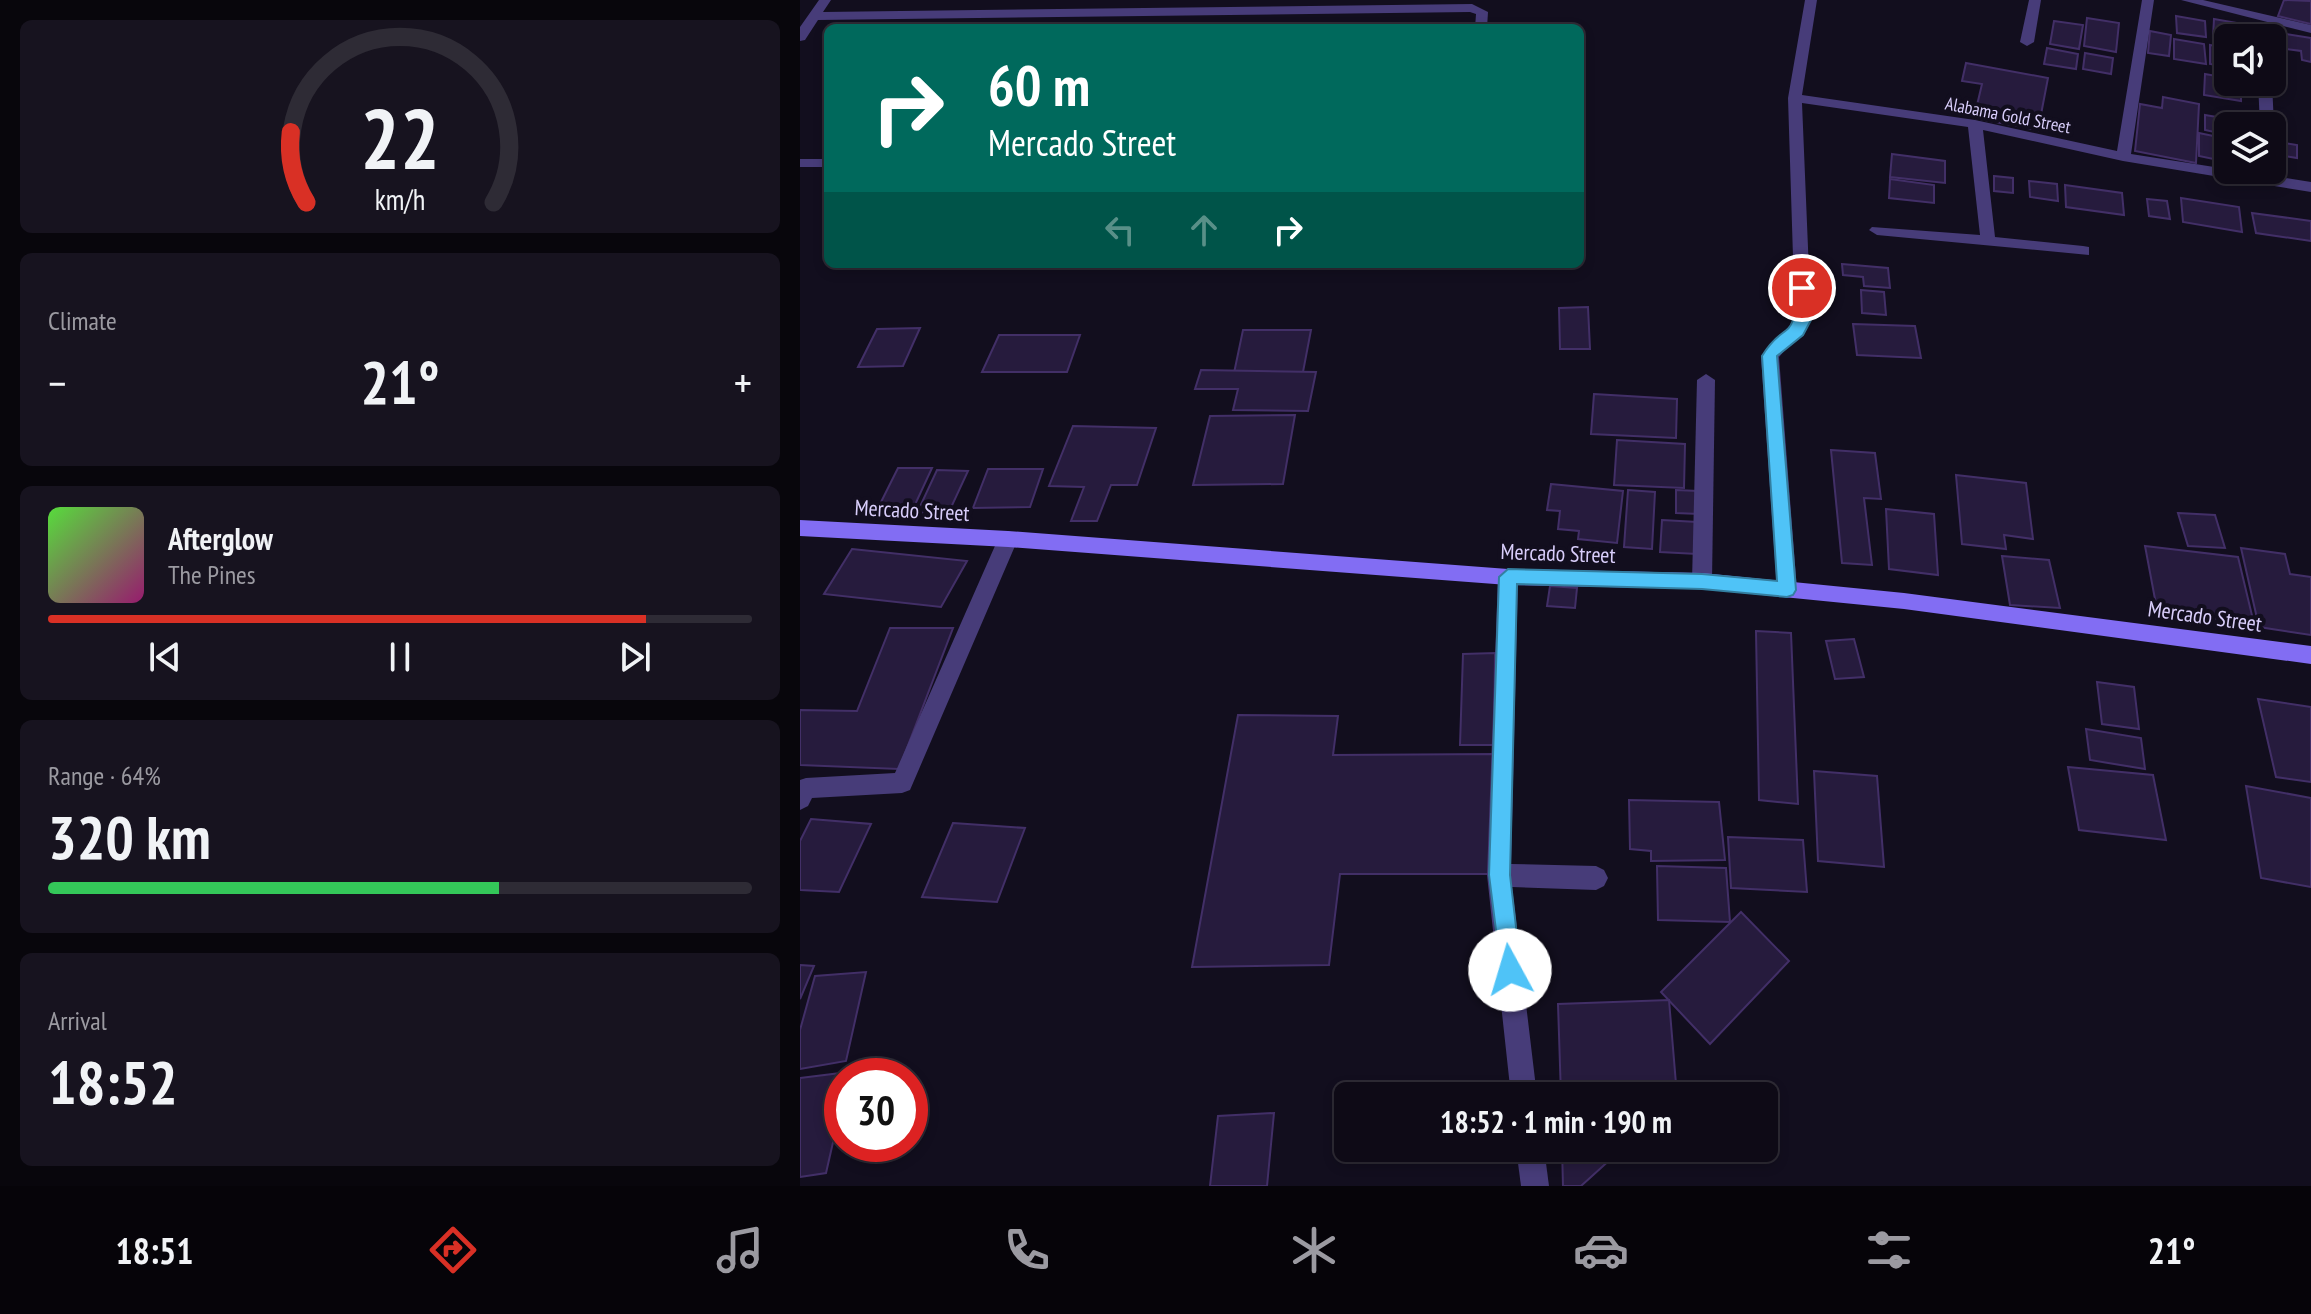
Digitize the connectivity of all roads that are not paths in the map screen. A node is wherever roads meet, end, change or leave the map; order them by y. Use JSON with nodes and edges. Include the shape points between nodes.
{"nodes":[{"id":1,"x":825,"y":0,"type":"edge"},
{"id":2,"x":1061,"y":0,"type":"edge"},
{"id":3,"x":1811,"y":0,"type":"edge"},
{"id":4,"x":2035,"y":0,"type":"edge"},
{"id":5,"x":2148,"y":0,"type":"edge"},
{"id":6,"x":2187,"y":0,"type":"edge"},
{"id":7,"x":1174,"y":12,"type":"junction"},
{"id":8,"x":1054,"y":14,"type":"junction"},
{"id":9,"x":929,"y":15,"type":"junction"},
{"id":10,"x":814,"y":16,"type":"junction"},
{"id":11,"x":924,"y":24,"type":"edge"},
{"id":12,"x":1050,"y":24,"type":"edge"},
{"id":13,"x":1170,"y":24,"type":"edge"},
{"id":14,"x":1481,"y":24,"type":"edge"},
{"id":15,"x":2311,"y":29,"type":"edge"},
{"id":16,"x":800,"y":37,"type":"edge"},
{"id":17,"x":2027,"y":42,"type":"dead end"},
{"id":18,"x":1795,"y":98,"type":"junction"},
{"id":19,"x":1975,"y":124,"type":"junction"},
{"id":20,"x":2123,"y":157,"type":"junction"},
{"id":21,"x":800,"y":163,"type":"edge"},
{"id":22,"x":824,"y":163,"type":"edge"},
{"id":23,"x":2214,"y":168,"type":"edge"},
{"id":24,"x":2286,"y":179,"type":"edge"},
{"id":25,"x":2311,"y":187,"type":"edge"},
{"id":26,"x":1877,"y":230,"type":"dead end"},
{"id":27,"x":1988,"y":241,"type":"junction"},
{"id":28,"x":2083,"y":251,"type":"dead end"},
{"id":29,"x":1706,"y":380,"type":"dead end"},
{"id":30,"x":800,"y":528,"type":"edge"},
{"id":31,"x":1008,"y":539,"type":"junction"},
{"id":32,"x":1508,"y":577,"type":"junction"},
{"id":33,"x":1702,"y":581,"type":"junction"},
{"id":34,"x":1787,"y":590,"type":"junction"},
{"id":35,"x":2311,"y":655,"type":"edge"},
{"id":36,"x":800,"y":799,"type":"edge"},
{"id":37,"x":1499,"y":875,"type":"junction"},
{"id":38,"x":1596,"y":878,"type":"dead end"},
{"id":39,"x":1522,"y":1082,"type":"edge"},
{"id":40,"x":1532,"y":1162,"type":"edge"},
{"id":41,"x":1535,"y":1186,"type":"edge"}],
"edges":[{"from":1,"to":10,"type":"street"},
{"from":2,"to":8,"type":"street"},
{"from":3,"to":18,"type":"street"},
{"from":4,"to":17,"type":"street"},
{"from":5,"to":20,"type":"street"},
{"from":6,"to":15,"type":"street","via":[[2264,24]]},
{"from":7,"to":8,"type":"street"},
{"from":7,"to":13,"type":"street"},
{"from":7,"to":14,"type":"street","via":[[1472,8],[1482,12]]},
{"from":8,"to":9,"type":"street"},
{"from":8,"to":12,"type":"street"},
{"from":9,"to":10,"type":"street"},
{"from":9,"to":11,"type":"street"},
{"from":10,"to":16,"type":"street"},
{"from":18,"to":19,"type":"street","name":"Alabama Gold Street"},
{"from":18,"to":34,"type":"street","via":[[1803,320],[1770,356]]},
{"from":19,"to":20,"type":"street","name":"Alabama Gold Street"},
{"from":19,"to":27,"type":"street"},
{"from":20,"to":23,"type":"street","name":"Alabama Gold Street"},
{"from":21,"to":22,"type":"street"},
{"from":24,"to":25,"type":"street","name":"Alabama Gold Street"},
{"from":26,"to":27,"type":"street"},
{"from":27,"to":28,"type":"street"},
{"from":29,"to":33,"type":"street"},
{"from":30,"to":31,"type":"street","name":"Mercado Street"},
{"from":31,"to":32,"type":"street","name":"Mercado Street"},
{"from":31,"to":36,"type":"street","via":[[902,783],[806,788]]},
{"from":32,"to":33,"type":"street","name":"Mercado Street"},
{"from":32,"to":37,"type":"street"},
{"from":33,"to":34,"type":"street","name":"Mercado Street"},
{"from":34,"to":35,"type":"street","name":"Mercado Street"},
{"from":37,"to":38,"type":"street"},
{"from":37,"to":39,"type":"street"},
{"from":40,"to":41,"type":"street"}]}
